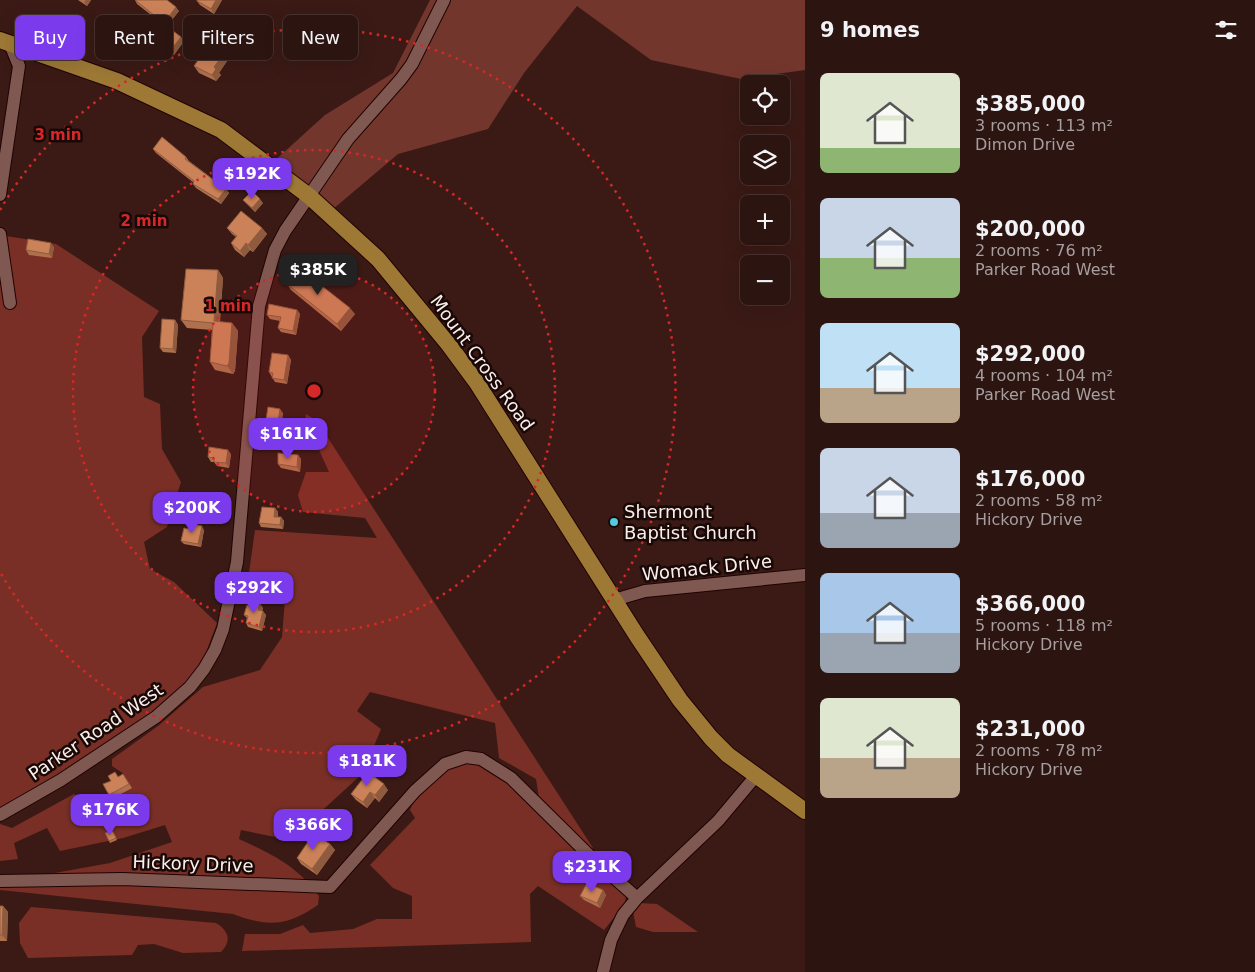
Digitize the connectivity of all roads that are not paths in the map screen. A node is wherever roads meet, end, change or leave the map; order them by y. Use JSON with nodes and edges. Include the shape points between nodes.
{"nodes":[{"id":1,"x":444,"y":0,"type":"edge"},
{"id":2,"x":5,"y":42,"type":"edge"},
{"id":3,"x":0,"y":195,"type":"edge"},
{"id":4,"x":309,"y":196,"type":"junction"},
{"id":5,"x":0,"y":234,"type":"edge"},
{"id":6,"x":10,"y":303,"type":"dead end"},
{"id":7,"x":805,"y":575,"type":"edge"},
{"id":8,"x":614,"y":600,"type":"junction"},
{"id":9,"x":755,"y":777,"type":"junction"},
{"id":10,"x":805,"y":811,"type":"edge"},
{"id":11,"x":0,"y":815,"type":"edge"},
{"id":12,"x":0,"y":880,"type":"edge"},
{"id":13,"x":637,"y":898,"type":"junction"},
{"id":14,"x":603,"y":972,"type":"edge"}],
"edges":[{"from":1,"to":4,"type":"street","name":"Parker Road West","via":[[412,64],[348,139]]},
{"from":2,"to":3,"type":"street","via":[[19,66]]},
{"from":2,"to":4,"type":"main road","name":"Mount Cross Road","via":[[117,81],[221,130]]},
{"from":4,"to":8,"type":"main road","name":"Mount Cross Road","via":[[378,259],[449,345],[522,452]]},
{"from":4,"to":11,"type":"street","name":"Parker Road West","via":[[275,250],[259,306],[237,562],[223,629],[204,669],[190,687],[156,717],[61,780]]},
{"from":5,"to":6,"type":"street"},
{"from":7,"to":8,"type":"street","name":"Womack Drive","via":[[645,591]]},
{"from":8,"to":9,"type":"main road","name":"Mount Cross Road","via":[[680,700],[711,738]]},
{"from":9,"to":10,"type":"main road","name":"Mount Cross Road"},
{"from":9,"to":13,"type":"street","via":[[718,821]]},
{"from":12,"to":13,"type":"street","name":"Hickory Drive","via":[[122,879],[330,887],[415,791],[445,764],[466,757],[482,759],[511,778],[591,858]]},
{"from":13,"to":14,"type":"street","via":[[619,922]]}]}
